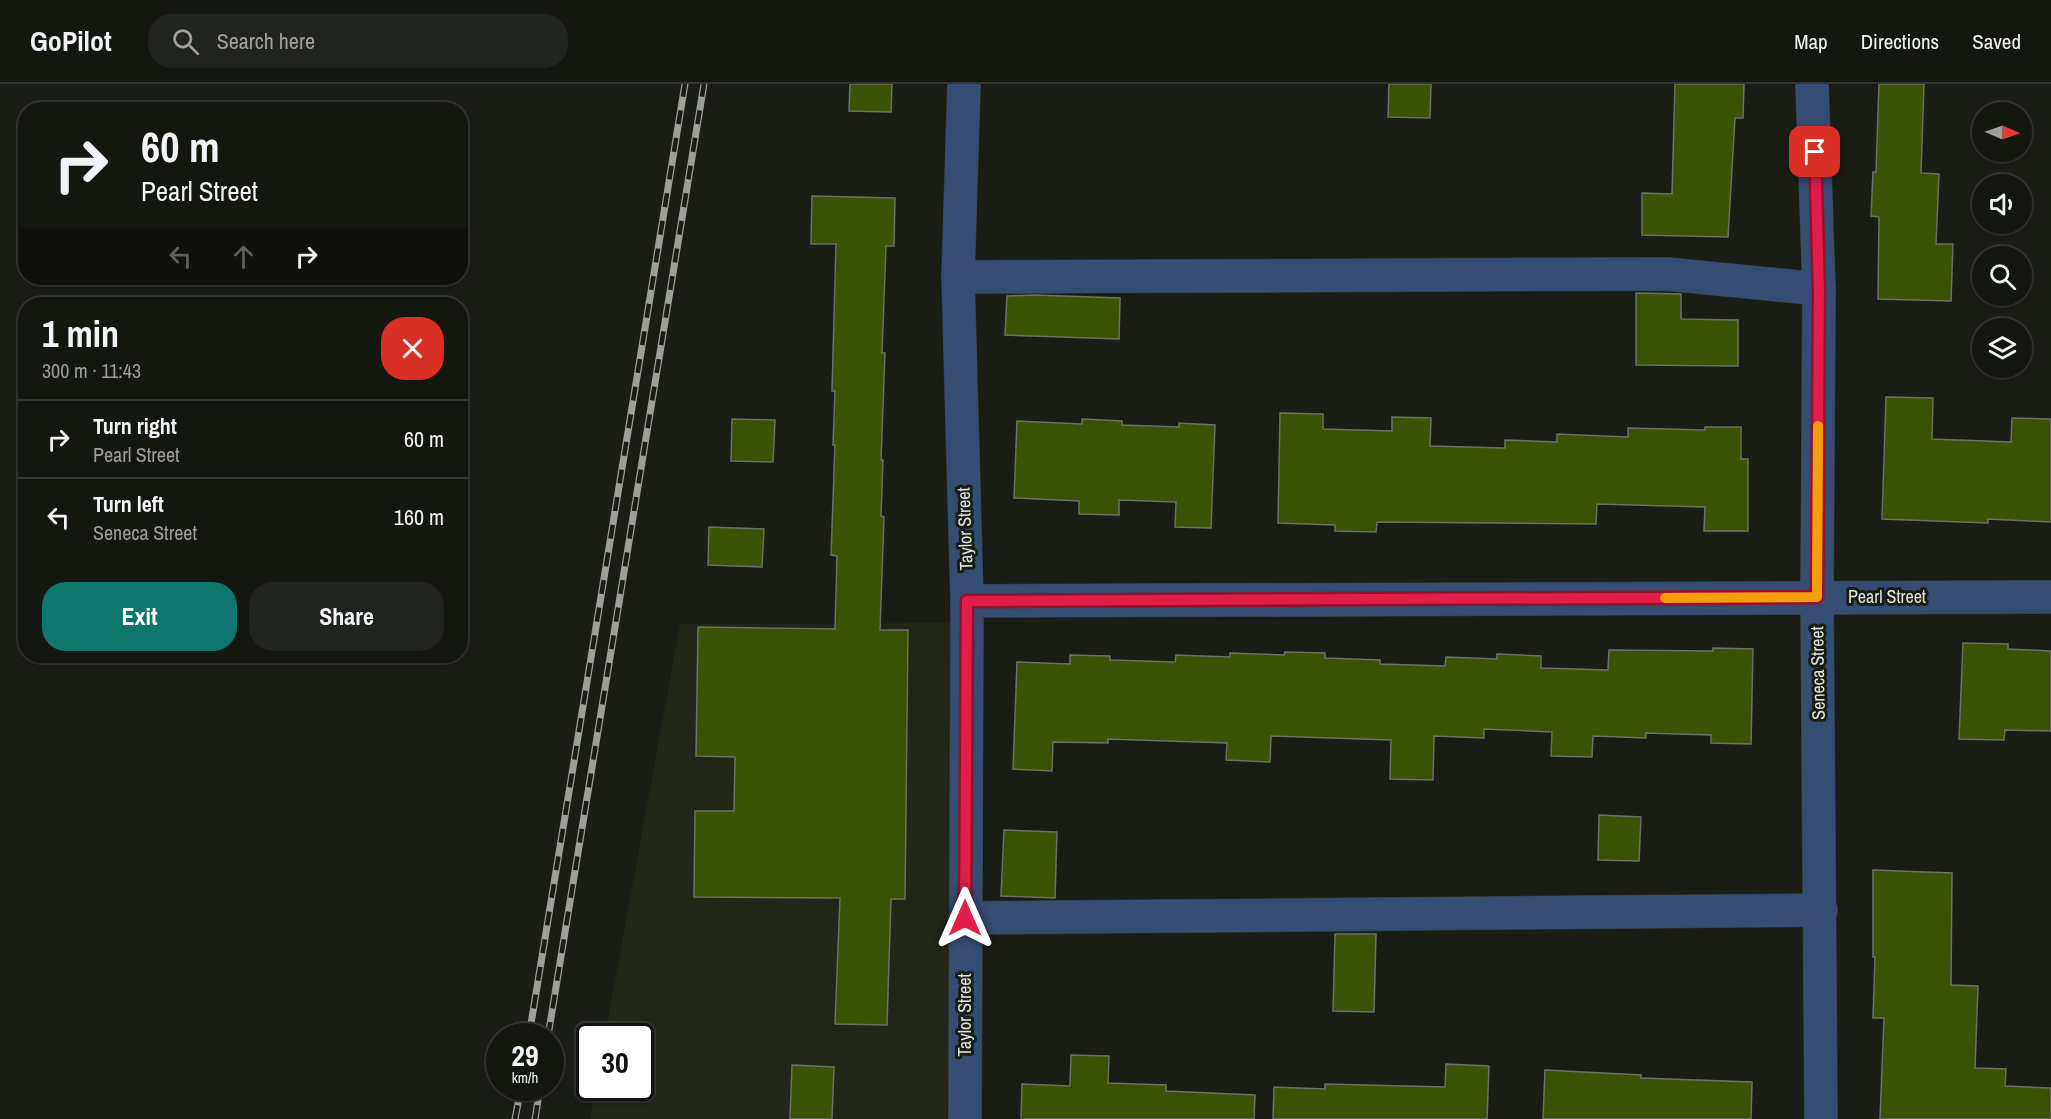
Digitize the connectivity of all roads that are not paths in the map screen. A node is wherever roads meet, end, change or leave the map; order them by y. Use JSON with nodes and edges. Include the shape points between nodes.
{"nodes":[{"id":1,"x":964,"y":84,"type":"edge"},
{"id":2,"x":1812,"y":84,"type":"edge"},
{"id":3,"x":958,"y":277,"type":"junction"},
{"id":4,"x":1819,"y":289,"type":"junction"},
{"id":5,"x":1817,"y":597,"type":"junction"},
{"id":6,"x":2051,"y":597,"type":"edge"},
{"id":7,"x":967,"y":601,"type":"junction"},
{"id":8,"x":1821,"y":910,"type":"junction"},
{"id":9,"x":965,"y":918,"type":"junction"},
{"id":10,"x":964,"y":1119,"type":"edge"},
{"id":11,"x":1821,"y":1119,"type":"edge"}],
"edges":[{"from":1,"to":3,"type":"street","name":"Taylor Street"},
{"from":2,"to":4,"type":"street","name":"Seneca Street"},
{"from":3,"to":4,"type":"street","via":[[1667,274]]},
{"from":3,"to":7,"type":"street","name":"Taylor Street"},
{"from":4,"to":5,"type":"street","name":"Seneca Street"},
{"from":5,"to":6,"type":"street","name":"Pearl Street"},
{"from":5,"to":7,"type":"street","name":"Pearl Street"},
{"from":5,"to":8,"type":"street","name":"Seneca Street"},
{"from":7,"to":9,"type":"street","name":"Taylor Street"},
{"from":8,"to":9,"type":"street"},
{"from":8,"to":11,"type":"street","name":"Seneca Street"},
{"from":9,"to":10,"type":"street","name":"Taylor Street"}]}
